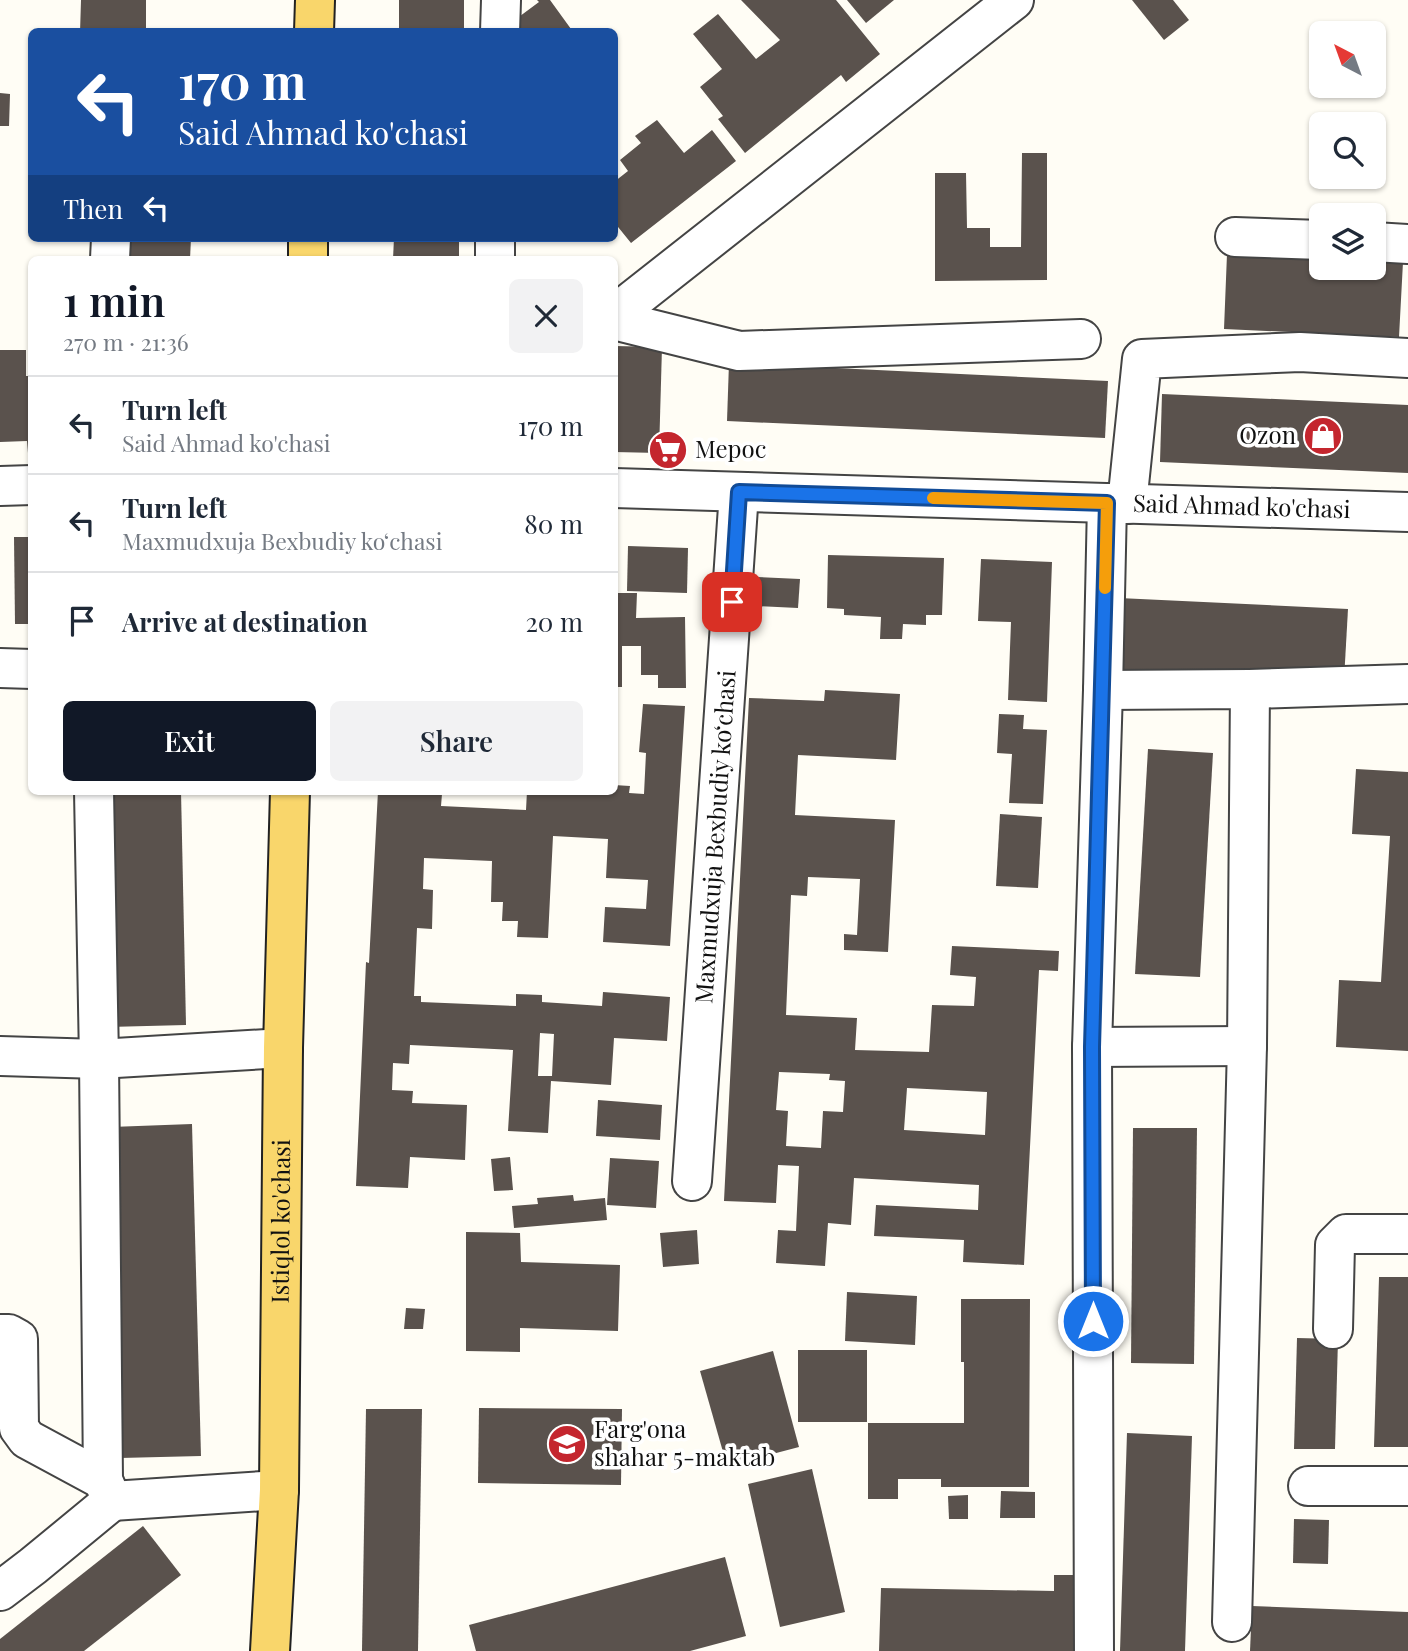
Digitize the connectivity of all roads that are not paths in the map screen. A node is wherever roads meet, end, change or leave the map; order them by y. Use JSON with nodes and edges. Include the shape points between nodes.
{"nodes":[{"id":1,"x":315,"y":0,"type":"edge"},
{"id":2,"x":501,"y":0,"type":"edge"},
{"id":3,"x":1014,"y":0,"type":"edge"},
{"id":4,"x":314,"y":28,"type":"edge"},
{"id":5,"x":500,"y":28,"type":"edge"},
{"id":6,"x":1235,"y":237,"type":"dead end"},
{"id":7,"x":1309,"y":240,"type":"edge"},
{"id":8,"x":1386,"y":243,"type":"edge"},
{"id":9,"x":1408,"y":244,"type":"edge"},
{"id":10,"x":618,"y":315,"type":"edge"},
{"id":11,"x":618,"y":319,"type":"edge"},
{"id":12,"x":1081,"y":339,"type":"dead end"},
{"id":13,"x":1408,"y":358,"type":"edge"},
{"id":14,"x":28,"y":485,"type":"edge"},
{"id":15,"x":0,"y":486,"type":"edge"},
{"id":16,"x":618,"y":488,"type":"edge"},
{"id":17,"x":739,"y":492,"type":"junction"},
{"id":18,"x":1117,"y":503,"type":"junction"},
{"id":19,"x":1408,"y":512,"type":"edge"},
{"id":20,"x":0,"y":668,"type":"edge"},
{"id":21,"x":28,"y":669,"type":"edge"},
{"id":22,"x":1408,"y":684,"type":"edge"},
{"id":23,"x":1251,"y":689,"type":"junction"},
{"id":24,"x":1103,"y":690,"type":"junction"},
{"id":25,"x":94,"y":795,"type":"edge"},
{"id":26,"x":290,"y":795,"type":"edge"},
{"id":27,"x":1247,"y":1045,"type":"junction"},
{"id":28,"x":1092,"y":1047,"type":"junction"},
{"id":29,"x":283,"y":1048,"type":"junction"},
{"id":30,"x":0,"y":1056,"type":"edge"},
{"id":31,"x":99,"y":1059,"type":"junction"},
{"id":32,"x":692,"y":1181,"type":"dead end"},
{"id":33,"x":1408,"y":1234,"type":"edge"},
{"id":34,"x":1333,"y":1329,"type":"dead end"},
{"id":35,"x":0,"y":1334,"type":"edge"},
{"id":36,"x":1308,"y":1486,"type":"dead end"},
{"id":37,"x":1408,"y":1486,"type":"edge"},
{"id":38,"x":108,"y":1490,"type":"junction"},
{"id":39,"x":279,"y":1490,"type":"junction"},
{"id":40,"x":0,"y":1591,"type":"edge"},
{"id":41,"x":1233,"y":1622,"type":"dead end"},
{"id":42,"x":270,"y":1651,"type":"edge"},
{"id":43,"x":1094,"y":1651,"type":"edge"}],
"edges":[{"from":1,"to":4,"type":"main road"},
{"from":2,"to":5,"type":"street"},
{"from":3,"to":10,"type":"street"},
{"from":6,"to":7,"type":"street"},
{"from":8,"to":9,"type":"street"},
{"from":11,"to":12,"type":"street","via":[[739,351]]},
{"from":13,"to":18,"type":"street","via":[[1300,352],[1142,359]]},
{"from":14,"to":15,"type":"street"},
{"from":16,"to":17,"type":"street","name":"Said Ahmad ko'chasi"},
{"from":17,"to":18,"type":"street","name":"Said Ahmad ko'chasi"},
{"from":17,"to":32,"type":"street","name":"Maxmudxuja Bexbudiy koʻchasi"},
{"from":18,"to":19,"type":"street","name":"Said Ahmad ko'chasi"},
{"from":18,"to":24,"type":"street"},
{"from":20,"to":21,"type":"street"},
{"from":22,"to":23,"type":"street"},
{"from":23,"to":24,"type":"street"},
{"from":23,"to":27,"type":"street"},
{"from":24,"to":28,"type":"street"},
{"from":25,"to":31,"type":"street"},
{"from":26,"to":29,"type":"main road","name":"Istiqlol ko'chasi"},
{"from":27,"to":28,"type":"street"},
{"from":27,"to":41,"type":"street"},
{"from":28,"to":43,"type":"street"},
{"from":29,"to":31,"type":"street"},
{"from":29,"to":39,"type":"main road","name":"Istiqlol ko'chasi"},
{"from":30,"to":31,"type":"street"},
{"from":31,"to":38,"type":"street"},
{"from":33,"to":34,"type":"street","via":[[1346,1234],[1335,1244]]},
{"from":35,"to":38,"type":"street","via":[[18,1339],[19,1428],[27,1439]]},
{"from":36,"to":37,"type":"street"},
{"from":38,"to":39,"type":"street"},
{"from":38,"to":40,"type":"street","via":[[33,1566]]},
{"from":39,"to":42,"type":"main road","name":"Istiqlol ko'chasi"}]}
